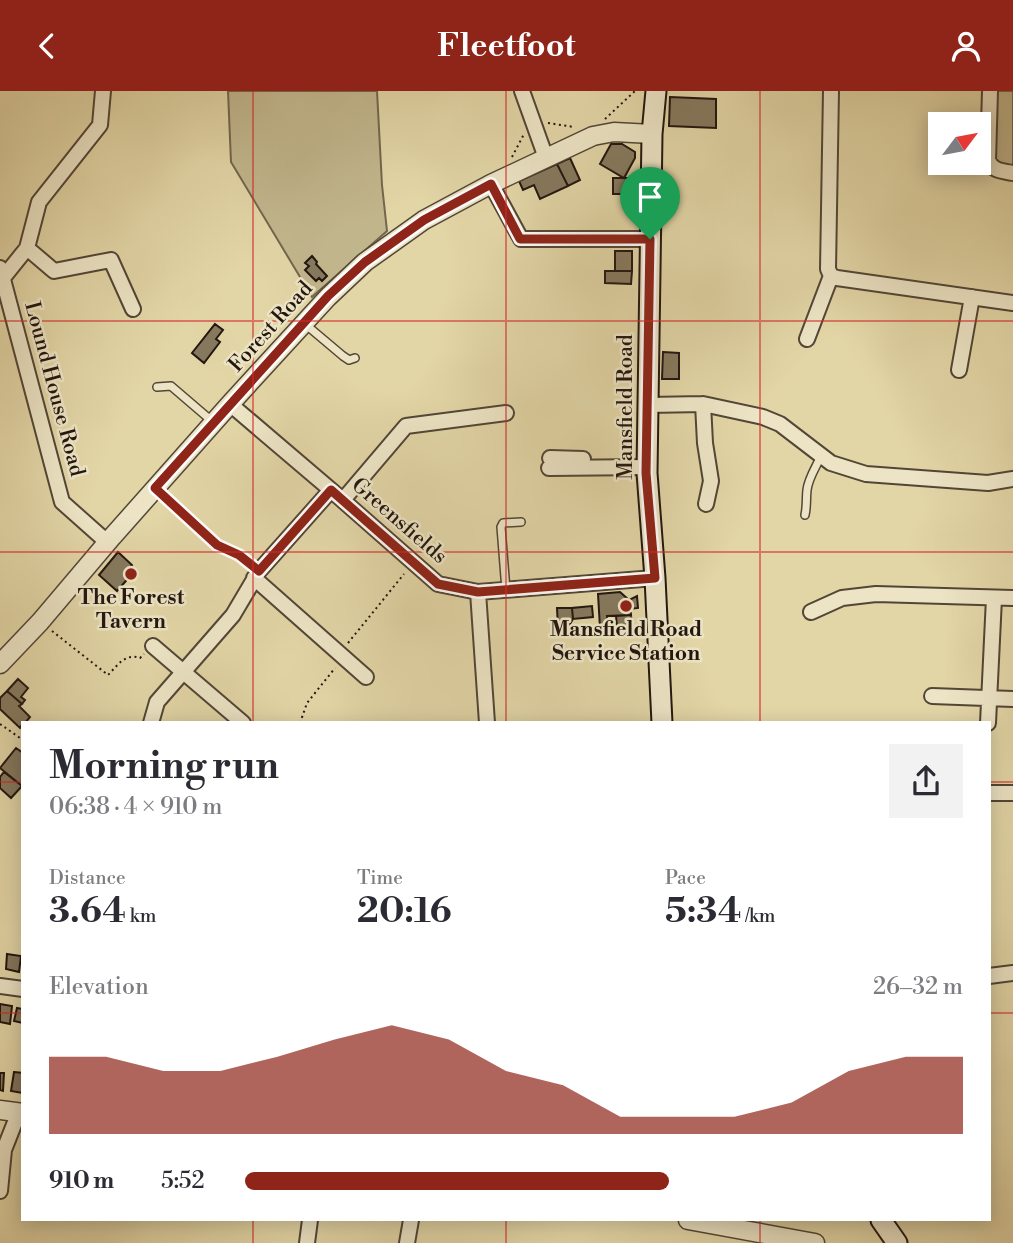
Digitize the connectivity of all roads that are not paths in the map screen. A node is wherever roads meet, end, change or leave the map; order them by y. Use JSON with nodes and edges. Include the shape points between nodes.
{"nodes":[{"id":1,"x":103,"y":91,"type":"edge"},
{"id":2,"x":522,"y":91,"type":"edge"},
{"id":3,"x":656,"y":91,"type":"edge"},
{"id":4,"x":831,"y":91,"type":"edge"},
{"id":5,"x":990,"y":91,"type":"edge"},
{"id":6,"x":652,"y":134,"type":"junction"},
{"id":7,"x":546,"y":158,"type":"junction"},
{"id":8,"x":1013,"y":173,"type":"edge"},
{"id":9,"x":491,"y":184,"type":"junction"},
{"id":10,"x":650,"y":239,"type":"junction"},
{"id":11,"x":27,"y":248,"type":"junction"},
{"id":12,"x":1,"y":273,"type":"edge"},
{"id":13,"x":831,"y":276,"type":"junction"},
{"id":14,"x":972,"y":297,"type":"junction"},
{"id":15,"x":1013,"y":303,"type":"edge"},
{"id":16,"x":133,"y":309,"type":"dead end"},
{"id":17,"x":304,"y":323,"type":"junction"},
{"id":18,"x":807,"y":339,"type":"dead end"},
{"id":19,"x":355,"y":358,"type":"dead end"},
{"id":20,"x":959,"y":370,"type":"dead end"},
{"id":21,"x":157,"y":387,"type":"dead end"},
{"id":22,"x":230,"y":404,"type":"junction"},
{"id":23,"x":703,"y":404,"type":"junction"},
{"id":24,"x":648,"y":405,"type":"junction"},
{"id":25,"x":506,"y":413,"type":"dead end"},
{"id":26,"x":214,"y":422,"type":"junction"},
{"id":27,"x":822,"y":456,"type":"junction"},
{"id":28,"x":550,"y":463,"type":"dead end"},
{"id":29,"x":647,"y":464,"type":"junction"},
{"id":30,"x":1013,"y":479,"type":"edge"},
{"id":31,"x":337,"y":495,"type":"junction"},
{"id":32,"x":706,"y":503,"type":"dead end"},
{"id":33,"x":805,"y":515,"type":"dead end"},
{"id":34,"x":522,"y":522,"type":"dead end"},
{"id":35,"x":107,"y":542,"type":"junction"},
{"id":36,"x":256,"y":575,"type":"junction"},
{"id":37,"x":655,"y":578,"type":"junction"},
{"id":38,"x":506,"y":590,"type":"junction"},
{"id":39,"x":478,"y":592,"type":"junction"},
{"id":40,"x":994,"y":598,"type":"junction"},
{"id":41,"x":1013,"y":598,"type":"edge"},
{"id":42,"x":811,"y":612,"type":"dead end"},
{"id":43,"x":153,"y":646,"type":"road end"},
{"id":44,"x":0,"y":664,"type":"edge"},
{"id":45,"x":183,"y":671,"type":"junction"},
{"id":46,"x":366,"y":677,"type":"dead end"},
{"id":47,"x":932,"y":695,"type":"dead end"},
{"id":48,"x":990,"y":698,"type":"junction"},
{"id":49,"x":1013,"y":699,"type":"edge"},
{"id":50,"x":152,"y":721,"type":"edge"},
{"id":51,"x":241,"y":721,"type":"edge"},
{"id":52,"x":487,"y":721,"type":"edge"},
{"id":53,"x":662,"y":721,"type":"edge"},
{"id":54,"x":989,"y":721,"type":"edge"},
{"id":55,"x":991,"y":793,"type":"edge"},
{"id":56,"x":1013,"y":793,"type":"edge"},
{"id":57,"x":1013,"y":973,"type":"edge"},
{"id":58,"x":991,"y":976,"type":"edge"},
{"id":59,"x":0,"y":986,"type":"edge"},
{"id":60,"x":21,"y":989,"type":"edge"},
{"id":61,"x":0,"y":1110,"type":"edge"},
{"id":62,"x":21,"y":1112,"type":"edge"},
{"id":63,"x":0,"y":1191,"type":"edge"},
{"id":64,"x":310,"y":1221,"type":"edge"},
{"id":65,"x":411,"y":1221,"type":"edge"},
{"id":66,"x":694,"y":1221,"type":"edge"},
{"id":67,"x":872,"y":1221,"type":"edge"},
{"id":68,"x":881,"y":1221,"type":"edge"},
{"id":69,"x":889,"y":1242,"type":"edge"},
{"id":70,"x":307,"y":1243,"type":"edge"},
{"id":71,"x":407,"y":1243,"type":"edge"},
{"id":72,"x":815,"y":1243,"type":"edge"}],
"edges":[{"from":1,"to":11,"type":"street","via":[[100,125],[39,202]]},
{"from":2,"to":7,"type":"street"},
{"from":3,"to":6,"type":"main road","name":"Mansfield Road"},
{"from":4,"to":13,"type":"street"},
{"from":5,"to":8,"type":"street","via":[[988,160],[990,167]]},
{"from":6,"to":7,"type":"street","name":"Forest Road","via":[[593,136]]},
{"from":6,"to":10,"type":"main road","name":"Mansfield Road"},
{"from":7,"to":9,"type":"street","name":"Forest Road"},
{"from":9,"to":10,"type":"street","via":[[520,239]]},
{"from":9,"to":17,"type":"street","name":"Forest Road","via":[[424,220],[365,262]]},
{"from":10,"to":24,"type":"main road","name":"Mansfield Road"},
{"from":11,"to":12,"type":"street"},
{"from":11,"to":16,"type":"street","via":[[54,271],[111,260]]},
{"from":12,"to":35,"type":"street","name":"Lound House Road","via":[[62,502]]},
{"from":13,"to":14,"type":"street"},
{"from":13,"to":18,"type":"street"},
{"from":14,"to":15,"type":"street"},
{"from":14,"to":20,"type":"street"},
{"from":17,"to":19,"type":"lane","via":[[343,356]]},
{"from":17,"to":22,"type":"street","name":"Forest Road","via":[[263,360]]},
{"from":21,"to":26,"type":"lane","via":[[171,386]]},
{"from":22,"to":26,"type":"street","name":"Forest Road"},
{"from":22,"to":31,"type":"street","name":"Greensfields"},
{"from":23,"to":24,"type":"street"},
{"from":23,"to":27,"type":"street","via":[[780,424]]},
{"from":23,"to":32,"type":"street","via":[[711,481]]},
{"from":24,"to":29,"type":"main road","name":"Mansfield Road"},
{"from":25,"to":31,"type":"street","via":[[407,426]]},
{"from":26,"to":35,"type":"street","name":"Forest Road"},
{"from":27,"to":30,"type":"street","via":[[866,474],[988,483]]},
{"from":27,"to":33,"type":"lane","via":[[807,490]]},
{"from":28,"to":29,"type":"street"},
{"from":29,"to":37,"type":"main road","name":"Mansfield Road"},
{"from":31,"to":36,"type":"street"},
{"from":31,"to":39,"type":"street","name":"Greensfields","via":[[438,584]]},
{"from":34,"to":38,"type":"lane","via":[[501,527]]},
{"from":35,"to":44,"type":"street","name":"Forest Road"},
{"from":36,"to":45,"type":"street","via":[[233,615]]},
{"from":36,"to":46,"type":"street"},
{"from":37,"to":38,"type":"street","name":"Greensfields"},
{"from":37,"to":53,"type":"main road","name":"Mansfield Road"},
{"from":38,"to":39,"type":"street","name":"Greensfields"},
{"from":39,"to":52,"type":"street"},
{"from":40,"to":41,"type":"street"},
{"from":40,"to":42,"type":"street","via":[[876,594],[842,599]]},
{"from":40,"to":48,"type":"street"},
{"from":43,"to":45,"type":"street"},
{"from":45,"to":50,"type":"street","via":[[157,702]]},
{"from":45,"to":51,"type":"street"},
{"from":47,"to":48,"type":"street"},
{"from":48,"to":49,"type":"street"},
{"from":48,"to":54,"type":"street"},
{"from":55,"to":56,"type":"street"},
{"from":57,"to":58,"type":"street"},
{"from":59,"to":60,"type":"street"},
{"from":61,"to":62,"type":"street"},
{"from":62,"to":63,"type":"street","via":[[4,1150]]},
{"from":64,"to":70,"type":"street"},
{"from":65,"to":71,"type":"street"},
{"from":66,"to":72,"type":"street"},
{"from":67,"to":69,"type":"main road"},
{"from":68,"to":69,"type":"main road"}]}
